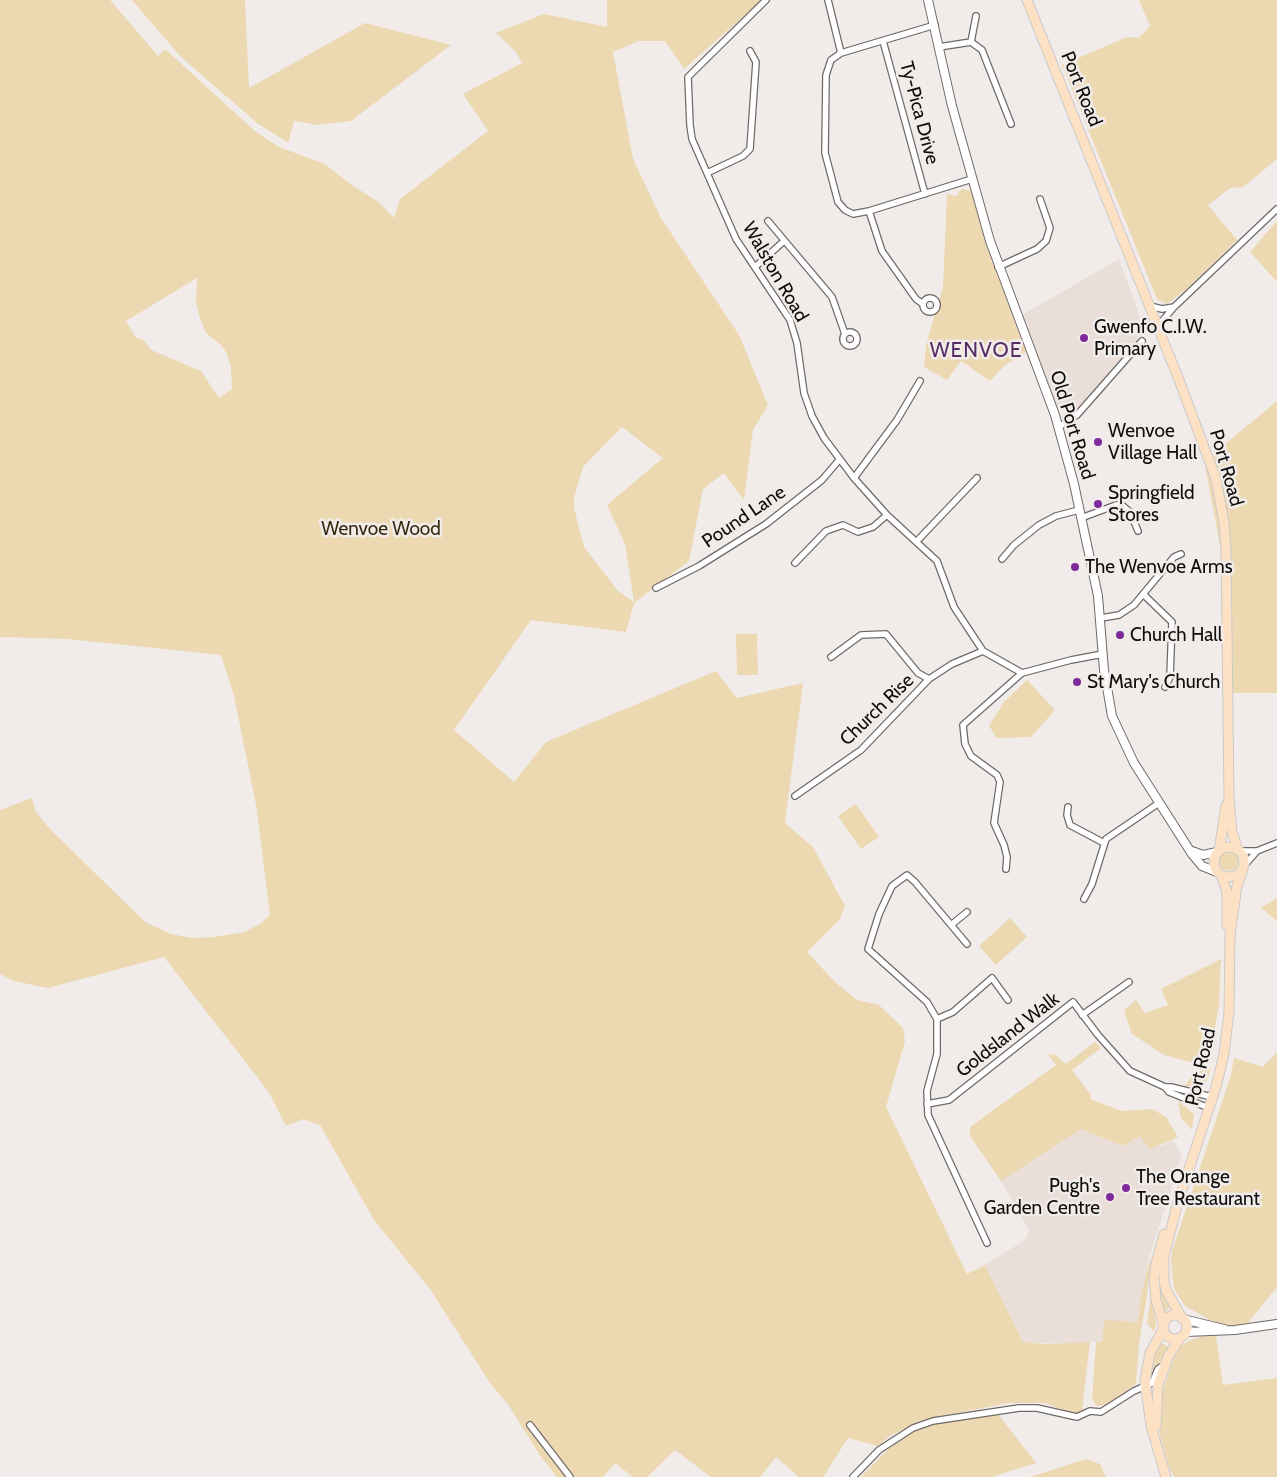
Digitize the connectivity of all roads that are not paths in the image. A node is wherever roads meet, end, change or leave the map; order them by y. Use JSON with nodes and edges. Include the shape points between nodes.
{"nodes":[{"id":1,"x":766,"y":0,"type":"edge"},
{"id":2,"x":828,"y":0,"type":"edge"},
{"id":3,"x":928,"y":0,"type":"edge"},
{"id":4,"x":1028,"y":0,"type":"edge"},
{"id":5,"x":976,"y":16,"type":"dead end"},
{"id":6,"x":935,"y":25,"type":"junction"},
{"id":7,"x":883,"y":41,"type":"junction"},
{"id":8,"x":971,"y":42,"type":"junction"},
{"id":9,"x":939,"y":46,"type":"junction"},
{"id":10,"x":750,"y":51,"type":"dead end"},
{"id":11,"x":841,"y":53,"type":"junction"},
{"id":12,"x":1011,"y":124,"type":"dead end"},
{"id":13,"x":707,"y":173,"type":"junction"},
{"id":14,"x":972,"y":179,"type":"junction"},
{"id":15,"x":925,"y":194,"type":"junction"},
{"id":16,"x":1040,"y":199,"type":"dead end"},
{"id":17,"x":1277,"y":209,"type":"edge"},
{"id":18,"x":869,"y":211,"type":"junction"},
{"id":19,"x":768,"y":221,"type":"dead end"},
{"id":20,"x":784,"y":241,"type":"junction"},
{"id":21,"x":755,"y":267,"type":"junction"},
{"id":22,"x":998,"y":267,"type":"junction"},
{"id":23,"x":923,"y":304,"type":"dead end"},
{"id":24,"x":1150,"y":306,"type":"junction"},
{"id":25,"x":1174,"y":307,"type":"junction"},
{"id":26,"x":1158,"y":326,"type":"junction"},
{"id":27,"x":845,"y":334,"type":"dead end"},
{"id":28,"x":1142,"y":341,"type":"dead end"},
{"id":29,"x":920,"y":381,"type":"dead end"},
{"id":30,"x":1059,"y":427,"type":"junction"},
{"id":31,"x":839,"y":460,"type":"junction"},
{"id":32,"x":854,"y":478,"type":"junction"},
{"id":33,"x":978,"y":478,"type":"dead end"},
{"id":34,"x":887,"y":514,"type":"junction"},
{"id":35,"x":1080,"y":514,"type":"junction"},
{"id":36,"x":1138,"y":531,"type":"dead end"},
{"id":37,"x":917,"y":541,"type":"junction"},
{"id":38,"x":1180,"y":554,"type":"dead end"},
{"id":39,"x":1002,"y":559,"type":"dead end"},
{"id":40,"x":795,"y":563,"type":"dead end"},
{"id":41,"x":656,"y":588,"type":"dead end"},
{"id":42,"x":1143,"y":594,"type":"junction"},
{"id":43,"x":1101,"y":618,"type":"junction"},
{"id":44,"x":983,"y":651,"type":"junction"},
{"id":45,"x":1103,"y":654,"type":"junction"},
{"id":46,"x":831,"y":657,"type":"dead end"},
{"id":47,"x":1022,"y":673,"type":"junction"},
{"id":48,"x":929,"y":679,"type":"junction"},
{"id":49,"x":1164,"y":687,"type":"dead end"},
{"id":50,"x":795,"y":796,"type":"dead end"},
{"id":51,"x":1229,"y":798,"type":"junction"},
{"id":52,"x":1158,"y":803,"type":"junction"},
{"id":53,"x":1068,"y":807,"type":"dead end"},
{"id":54,"x":1104,"y":843,"type":"junction"},
{"id":55,"x":1277,"y":844,"type":"edge"},
{"id":56,"x":1239,"y":850,"type":"junction"},
{"id":57,"x":1192,"y":851,"type":"junction"},
{"id":58,"x":1218,"y":851,"type":"junction"},
{"id":59,"x":1257,"y":851,"type":"junction"},
{"id":60,"x":1244,"y":868,"type":"junction"},
{"id":61,"x":1006,"y":869,"type":"dead end"},
{"id":62,"x":1219,"y":873,"type":"junction"},
{"id":63,"x":1084,"y":898,"type":"dead end"},
{"id":64,"x":967,"y":912,"type":"dead end"},
{"id":65,"x":951,"y":925,"type":"junction"},
{"id":66,"x":1230,"y":935,"type":"junction"},
{"id":67,"x":967,"y":944,"type":"dead end"},
{"id":68,"x":1129,"y":982,"type":"dead end"},
{"id":69,"x":1008,"y":1000,"type":"dead end"},
{"id":70,"x":1082,"y":1015,"type":"junction"},
{"id":71,"x":937,"y":1019,"type":"junction"},
{"id":72,"x":1165,"y":1087,"type":"junction"},
{"id":73,"x":1212,"y":1097,"type":"junction"},
{"id":74,"x":927,"y":1104,"type":"junction"},
{"id":75,"x":1209,"y":1108,"type":"junction"},
{"id":76,"x":1178,"y":1202,"type":"junction"},
{"id":77,"x":987,"y":1243,"type":"dead end"},
{"id":78,"x":1183,"y":1319,"type":"junction"},
{"id":79,"x":1277,"y":1324,"type":"edge"},
{"id":80,"x":1164,"y":1327,"type":"junction"},
{"id":81,"x":1226,"y":1329,"type":"junction"},
{"id":82,"x":1183,"y":1335,"type":"junction"},
{"id":83,"x":1164,"y":1365,"type":"junction"},
{"id":84,"x":1145,"y":1386,"type":"junction"},
{"id":85,"x":530,"y":1426,"type":"dead end"},
{"id":86,"x":1156,"y":1438,"type":"junction"},
{"id":87,"x":570,"y":1477,"type":"edge"},
{"id":88,"x":853,"y":1477,"type":"edge"},
{"id":89,"x":1166,"y":1477,"type":"edge"}],
"edges":[{"from":1,"to":13,"type":"street","name":"Walston Road","via":[[688,77],[691,133]]},
{"from":2,"to":11,"type":"street"},
{"from":3,"to":6,"type":"street","name":"Old Port Road"},
{"from":4,"to":24,"type":"main road","name":"Port Road"},
{"from":5,"to":8,"type":"street"},
{"from":6,"to":7,"type":"street"},
{"from":6,"to":9,"type":"street","name":"Old Port Road"},
{"from":7,"to":11,"type":"street"},
{"from":7,"to":15,"type":"street","name":"Ty-Pica Drive"},
{"from":8,"to":9,"type":"street"},
{"from":8,"to":12,"type":"street","via":[[985,54]]},
{"from":9,"to":14,"type":"street","name":"Old Port Road"},
{"from":10,"to":13,"type":"street","via":[[756,62],[750,149],[743,156]]},
{"from":11,"to":18,"type":"street","via":[[831,60],[827,70],[826,156],[841,206],[853,214]]},
{"from":13,"to":21,"type":"street","name":"Walston Road","via":[[736,239]]},
{"from":14,"to":15,"type":"street"},
{"from":14,"to":22,"type":"street","name":"Old Port Road"},
{"from":15,"to":18,"type":"street"},
{"from":16,"to":22,"type":"street","via":[[1050,228],[1046,241],[1037,249]]},
{"from":17,"to":25,"type":"street"},
{"from":18,"to":23,"type":"street","via":[[882,251]]},
{"from":19,"to":20,"type":"street"},
{"from":20,"to":21,"type":"street"},
{"from":20,"to":27,"type":"street","via":[[832,297]]},
{"from":21,"to":31,"type":"street","name":"Walston Road","via":[[790,320],[809,408]]},
{"from":22,"to":30,"type":"street","name":"Old Port Road"},
{"from":24,"to":25,"type":"street"},
{"from":24,"to":26,"type":"main road","name":"Port Road"},
{"from":25,"to":26,"type":"street"},
{"from":26,"to":51,"type":"main road","name":"Port Road","via":[[1210,459],[1224,522]]},
{"from":28,"to":30,"type":"street","via":[[1076,415]]},
{"from":29,"to":32,"type":"street","via":[[898,420]]},
{"from":30,"to":35,"type":"street","name":"Old Port Road"},
{"from":31,"to":32,"type":"street","name":"Walston Road"},
{"from":31,"to":41,"type":"street","name":"Pound Lane","via":[[822,480],[766,524],[699,566]]},
{"from":32,"to":34,"type":"street","name":"Walston Road"},
{"from":33,"to":37,"type":"street"},
{"from":34,"to":37,"type":"street","name":"Walston Road"},
{"from":34,"to":40,"type":"street","via":[[873,527],[858,532],[843,525],[826,531]]},
{"from":35,"to":36,"type":"street","via":[[1123,506],[1130,512]]},
{"from":35,"to":39,"type":"street","via":[[1056,516],[1039,525]]},
{"from":35,"to":43,"type":"street","name":"Old Port Road"},
{"from":37,"to":44,"type":"street","name":"Walston Road","via":[[937,561],[954,607]]},
{"from":38,"to":42,"type":"street"},
{"from":42,"to":43,"type":"street","via":[[1119,615]]},
{"from":42,"to":49,"type":"street","via":[[1172,622],[1170,677]]},
{"from":43,"to":45,"type":"street","name":"Old Port Road"},
{"from":44,"to":47,"type":"street","name":"Walston Road"},
{"from":44,"to":48,"type":"street","name":"Church Rise","via":[[952,664]]},
{"from":45,"to":47,"type":"street"},
{"from":45,"to":52,"type":"street","name":"Old Port Road","via":[[1112,716],[1126,750]]},
{"from":46,"to":48,"type":"street","via":[[861,636],[886,634],[918,673]]},
{"from":47,"to":61,"type":"street","via":[[964,725],[965,744],[971,756],[997,774],[1000,782],[994,822],[1006,851]]},
{"from":48,"to":50,"type":"street","name":"Church Rise","via":[[861,750]]},
{"from":51,"to":56,"type":"main road","name":"Port Road","via":[[1232,832]]},
{"from":51,"to":58,"type":"main road","name":"Port Road"},
{"from":52,"to":54,"type":"street","via":[[1115,831]]},
{"from":52,"to":57,"type":"street","name":"Old Port Road"},
{"from":53,"to":54,"type":"street","via":[[1070,825]]},
{"from":54,"to":63,"type":"street","via":[[1092,884]]},
{"from":55,"to":59,"type":"street"},
{"from":56,"to":58,"type":"main road","via":[[1229,846]]},
{"from":56,"to":59,"type":"street"},
{"from":56,"to":60,"type":"main road","name":"Port Road"},
{"from":57,"to":58,"type":"street","via":[[1203,855]]},
{"from":57,"to":62,"type":"street","name":"Old Port Road","via":[[1202,866]]},
{"from":58,"to":62,"type":"main road","name":"Port Road","via":[[1214,862]]},
{"from":59,"to":60,"type":"street"},
{"from":60,"to":62,"type":"main road","via":[[1231,878]]},
{"from":60,"to":66,"type":"main road","name":"Port Road","via":[[1237,886]]},
{"from":62,"to":66,"type":"main road","name":"Port Road","via":[[1227,892]]},
{"from":64,"to":65,"type":"street"},
{"from":65,"to":67,"type":"street"},
{"from":65,"to":71,"type":"street","via":[[907,875],[892,886],[878,914],[868,949],[927,1002]]},
{"from":66,"to":73,"type":"main road","name":"Port Road","via":[[1228,1022],[1224,1054]]},
{"from":68,"to":70,"type":"street"},
{"from":69,"to":71,"type":"street","via":[[992,978],[953,1012]]},
{"from":70,"to":72,"type":"street","name":"Goldsland Walk","via":[[1130,1071]]},
{"from":70,"to":74,"type":"street","name":"Goldsland Walk","via":[[1073,1002],[949,1100]]},
{"from":71,"to":74,"type":"street","via":[[938,1040]]},
{"from":72,"to":73,"type":"street","name":"Goldsland Walk"},
{"from":72,"to":75,"type":"street","name":"Goldsland Walk","via":[[1169,1092]]},
{"from":73,"to":75,"type":"main road","name":"Port Road"},
{"from":74,"to":77,"type":"street","via":[[928,1115]]},
{"from":75,"to":76,"type":"main road","name":"Port Road"},
{"from":76,"to":78,"type":"main road","name":"Port Road","via":[[1163,1270],[1166,1290]]},
{"from":76,"to":80,"type":"main road","name":"Port Road","via":[[1171,1214],[1155,1272],[1156,1300]]},
{"from":78,"to":80,"type":"main road","via":[[1170,1317]]},
{"from":78,"to":81,"type":"street"},
{"from":78,"to":82,"type":"main road","via":[[1187,1324]]},
{"from":79,"to":81,"type":"street"},
{"from":80,"to":82,"type":"main road","via":[[1170,1338]]},
{"from":80,"to":84,"type":"main road","via":[[1150,1353]]},
{"from":81,"to":82,"type":"street"},
{"from":82,"to":83,"type":"main road"},
{"from":83,"to":84,"type":"street","via":[[1158,1369],[1152,1383]]},
{"from":83,"to":86,"type":"main road","via":[[1156,1392]]},
{"from":84,"to":86,"type":"main road"},
{"from":84,"to":88,"type":"street","via":[[1107,1410],[1090,1411],[1077,1417],[1028,1408],[933,1422],[899,1435]]},
{"from":85,"to":87,"type":"street"},
{"from":86,"to":89,"type":"main road"}]}
